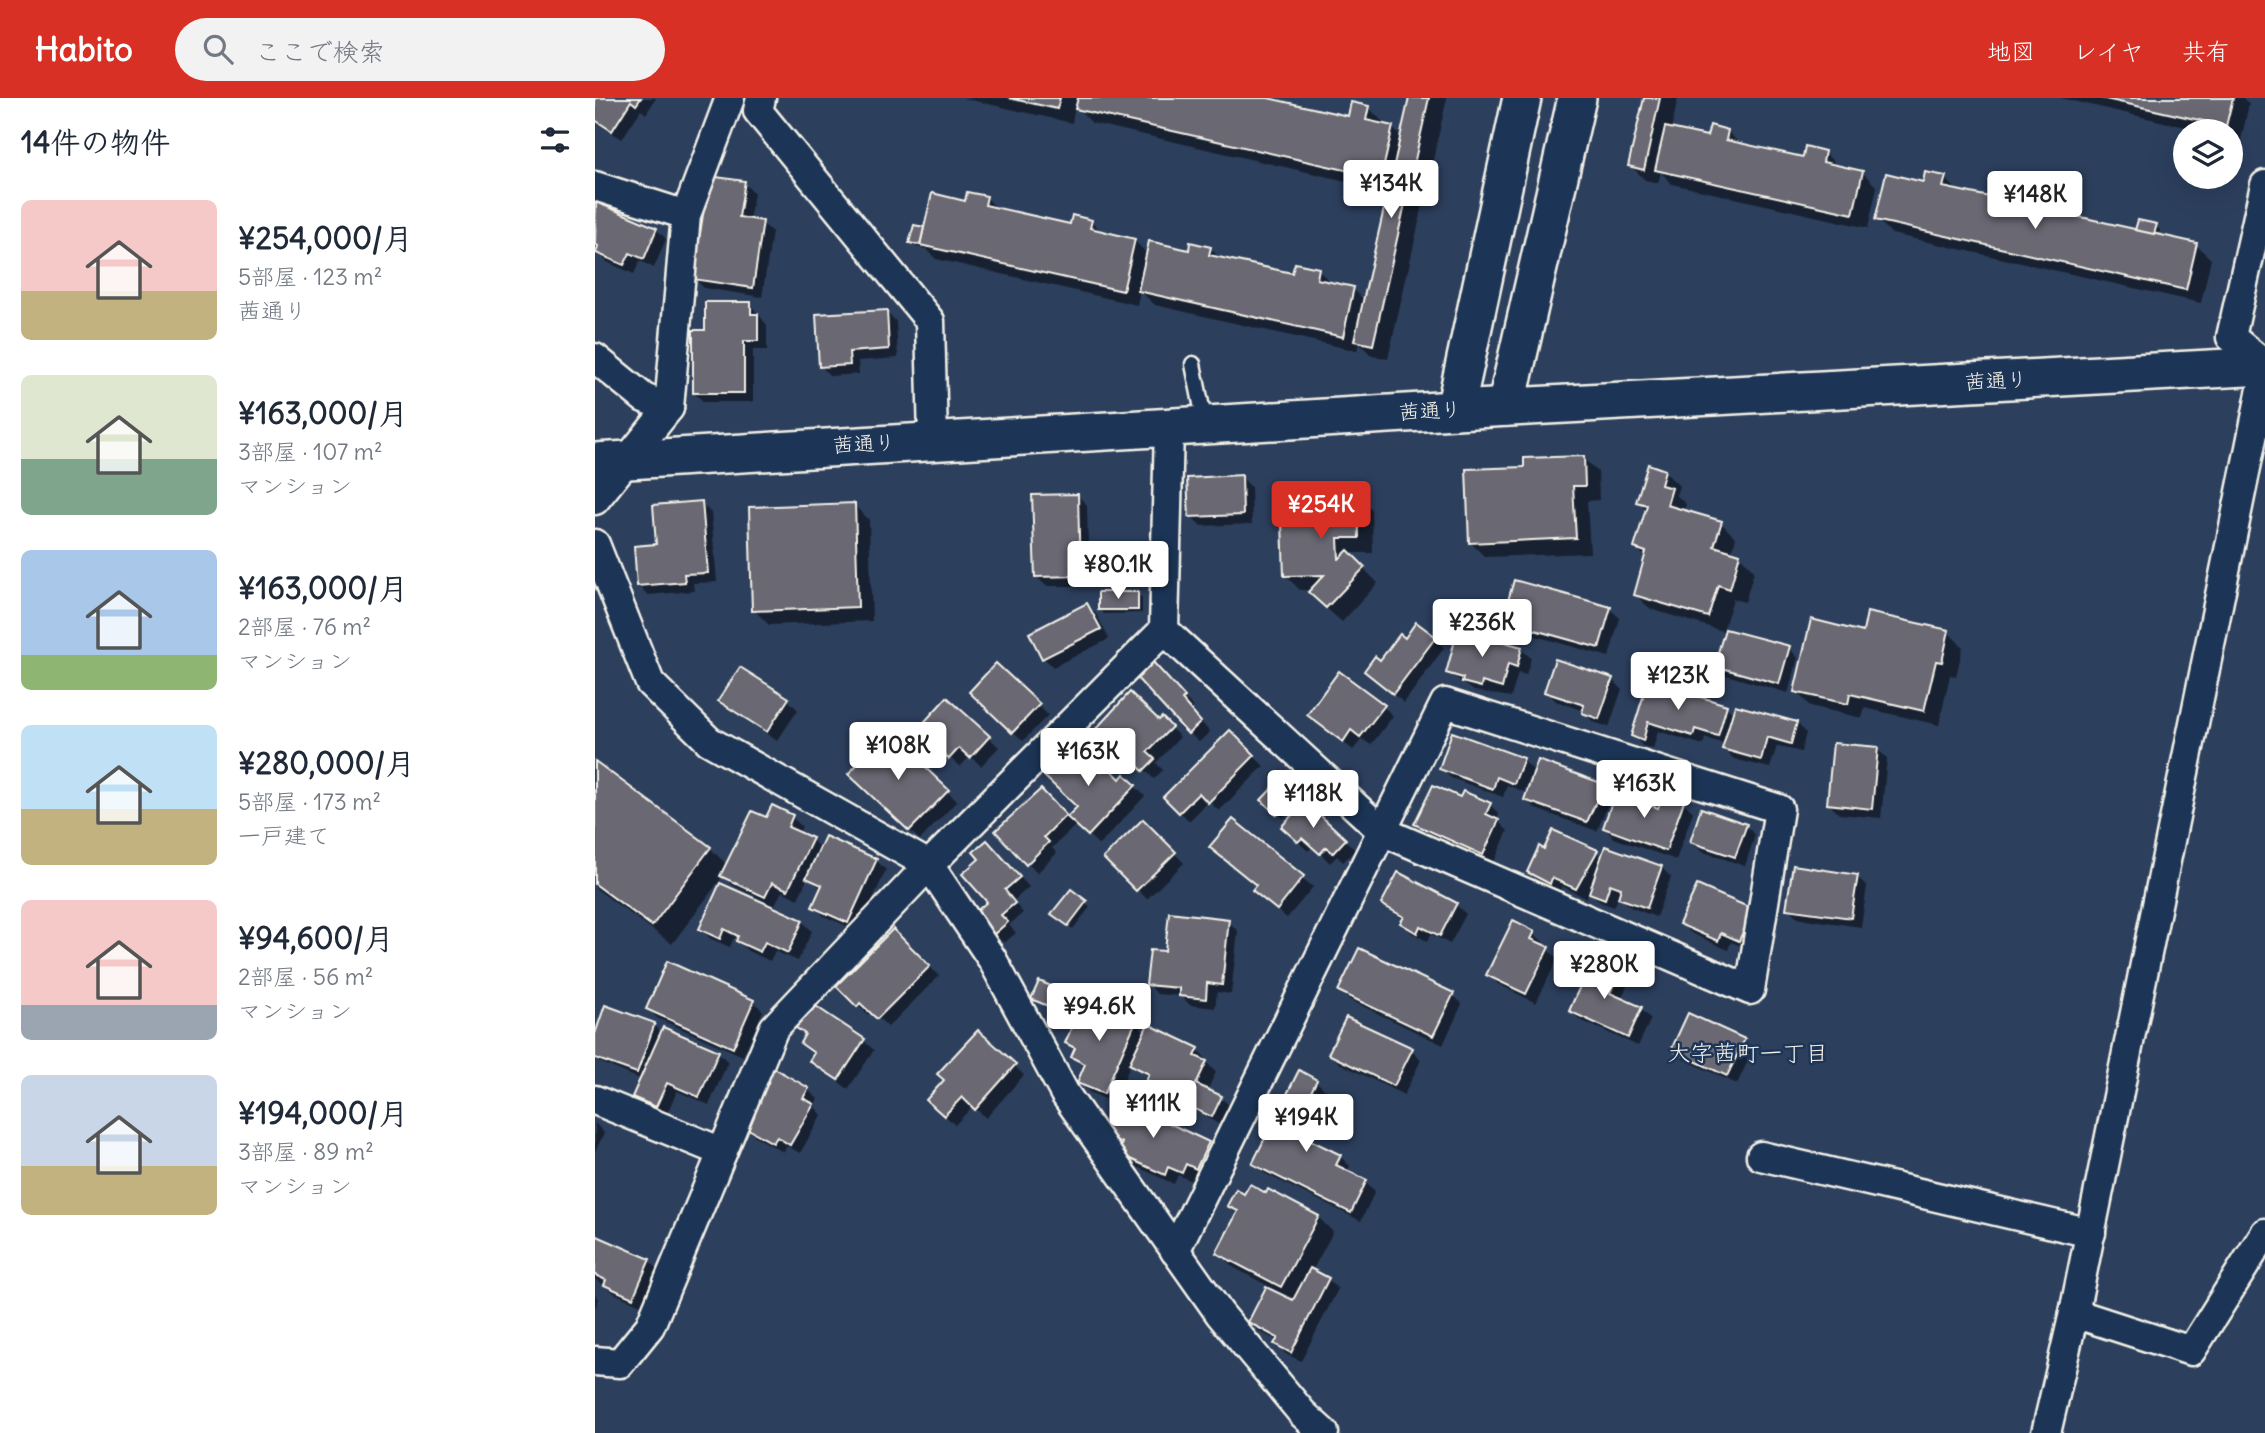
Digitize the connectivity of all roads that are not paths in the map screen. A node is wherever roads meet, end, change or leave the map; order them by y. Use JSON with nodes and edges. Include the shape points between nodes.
{"nodes":[{"id":1,"x":730,"y":98,"type":"edge"},
{"id":2,"x":761,"y":98,"type":"edge"},
{"id":3,"x":1522,"y":98,"type":"edge"},
{"id":4,"x":1577,"y":98,"type":"edge"},
{"id":5,"x":2265,"y":185,"type":"edge"},
{"id":6,"x":595,"y":186,"type":"edge"},
{"id":7,"x":686,"y":215,"type":"junction"},
{"id":8,"x":595,"y":358,"type":"edge"},
{"id":9,"x":1192,"y":364,"type":"dead end"},
{"id":10,"x":2265,"y":366,"type":"edge"},
{"id":11,"x":2265,"y":374,"type":"edge"},
{"id":12,"x":1506,"y":407,"type":"junction"},
{"id":13,"x":669,"y":408,"type":"junction"},
{"id":14,"x":1455,"y":410,"type":"junction"},
{"id":15,"x":1205,"y":425,"type":"junction"},
{"id":16,"x":1169,"y":427,"type":"junction"},
{"id":17,"x":933,"y":440,"type":"junction"},
{"id":18,"x":611,"y":461,"type":"edge"},
{"id":19,"x":595,"y":500,"type":"edge"},
{"id":20,"x":595,"y":544,"type":"edge"},
{"id":21,"x":1164,"y":630,"type":"junction"},
{"id":22,"x":1382,"y":831,"type":"junction"},
{"id":23,"x":929,"y":865,"type":"junction"},
{"id":24,"x":595,"y":1100,"type":"edge"},
{"id":25,"x":722,"y":1152,"type":"junction"},
{"id":26,"x":1761,"y":1156,"type":"dead end"},
{"id":27,"x":2091,"y":1233,"type":"junction"},
{"id":28,"x":2265,"y":1233,"type":"edge"},
{"id":29,"x":1175,"y":1251,"type":"junction"},
{"id":30,"x":2074,"y":1312,"type":"junction"},
{"id":31,"x":595,"y":1361,"type":"edge"},
{"id":32,"x":1324,"y":1433,"type":"edge"},
{"id":33,"x":2046,"y":1433,"type":"edge"}],
"edges":[{"from":1,"to":7,"type":"street"},
{"from":2,"to":17,"type":"street","via":[[758,111],[930,321]]},
{"from":3,"to":14,"type":"street"},
{"from":4,"to":12,"type":"street"},
{"from":5,"to":10,"type":"street","via":[[2231,337]]},
{"from":6,"to":7,"type":"street"},
{"from":7,"to":13,"type":"street"},
{"from":8,"to":13,"type":"street","via":[[644,397]]},
{"from":9,"to":15,"type":"lane"},
{"from":10,"to":12,"type":"street","name":"茜通り"},
{"from":11,"to":27,"type":"street"},
{"from":12,"to":14,"type":"street","name":"茜通り"},
{"from":13,"to":18,"type":"street"},
{"from":14,"to":15,"type":"street","name":"茜通り"},
{"from":15,"to":16,"type":"street","name":"茜通り"},
{"from":16,"to":17,"type":"street","name":"茜通り"},
{"from":16,"to":21,"type":"street"},
{"from":17,"to":18,"type":"street","name":"茜通り"},
{"from":18,"to":19,"type":"street"},
{"from":20,"to":23,"type":"street","via":[[650,683],[709,741]]},
{"from":21,"to":22,"type":"street"},
{"from":21,"to":23,"type":"street"},
{"from":22,"to":22,"type":"street","via":[[1737,984],[1750,990],[1779,809],[1445,703]]},
{"from":22,"to":29,"type":"street"},
{"from":23,"to":25,"type":"street","via":[[774,1028]]},
{"from":23,"to":29,"type":"street","via":[[992,959],[1065,1094]]},
{"from":24,"to":25,"type":"street"},
{"from":25,"to":31,"type":"street","via":[[650,1326],[620,1363]]},
{"from":26,"to":27,"type":"street"},
{"from":27,"to":30,"type":"street"},
{"from":28,"to":30,"type":"street","via":[[2191,1351]]},
{"from":29,"to":32,"type":"street","via":[[1220,1314]]},
{"from":30,"to":33,"type":"street"}]}
